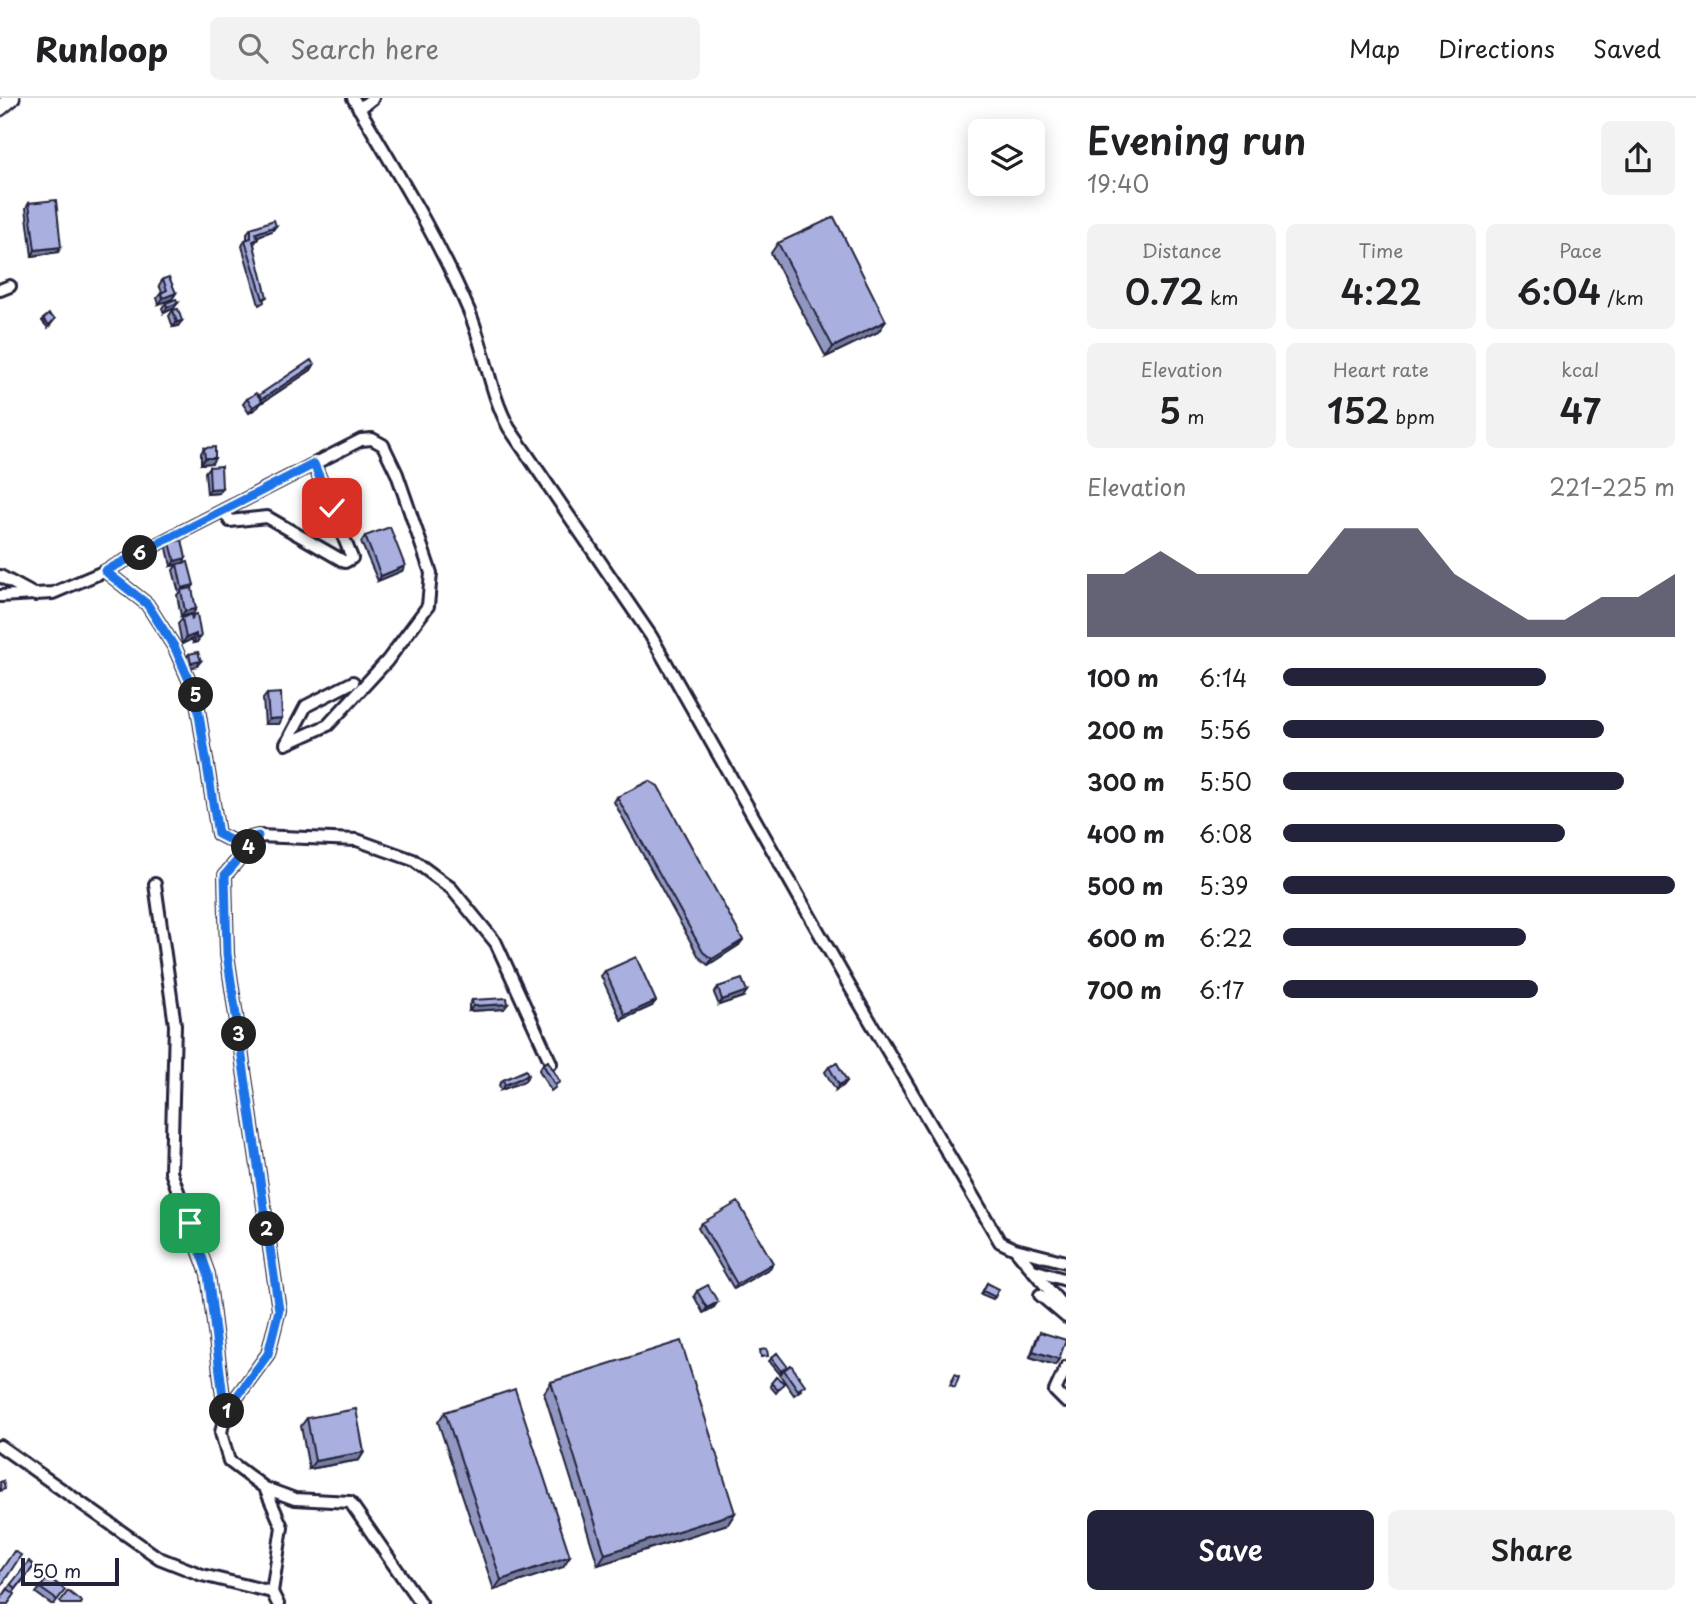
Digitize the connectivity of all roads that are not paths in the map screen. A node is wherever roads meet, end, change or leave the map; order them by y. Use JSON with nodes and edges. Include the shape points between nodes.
{"nodes":[{"id":1,"x":12,"y":98,"type":"edge"},
{"id":2,"x":353,"y":98,"type":"edge"},
{"id":3,"x":373,"y":98,"type":"edge"},
{"id":4,"x":0,"y":108,"type":"edge"},
{"id":5,"x":359,"y":109,"type":"junction"},
{"id":6,"x":314,"y":464,"type":"junction"},
{"id":7,"x":224,"y":510,"type":"junction"},
{"id":8,"x":105,"y":571,"type":"junction"},
{"id":9,"x":0,"y":576,"type":"edge"},
{"id":10,"x":35,"y":594,"type":"junction"},
{"id":11,"x":0,"y":596,"type":"edge"},
{"id":12,"x":353,"y":682,"type":"dead end"},
{"id":13,"x":258,"y":836,"type":"junction"},
{"id":14,"x":155,"y":884,"type":"dead end"},
{"id":15,"x":551,"y":1063,"type":"edge"},
{"id":16,"x":1015,"y":1249,"type":"junction"},
{"id":17,"x":1066,"y":1262,"type":"edge"},
{"id":18,"x":1033,"y":1270,"type":"junction"},
{"id":19,"x":1066,"y":1280,"type":"edge"},
{"id":20,"x":1040,"y":1295,"type":"dead end"},
{"id":21,"x":1066,"y":1310,"type":"edge"},
{"id":22,"x":1066,"y":1317,"type":"edge"},
{"id":23,"x":1066,"y":1367,"type":"edge"},
{"id":24,"x":1066,"y":1402,"type":"edge"},
{"id":25,"x":225,"y":1413,"type":"junction"},
{"id":26,"x":0,"y":1446,"type":"edge"},
{"id":27,"x":265,"y":1488,"type":"junction"},
{"id":28,"x":272,"y":1592,"type":"junction"},
{"id":29,"x":278,"y":1604,"type":"edge"},
{"id":30,"x":421,"y":1604,"type":"edge"}],
"edges":[{"from":1,"to":4,"type":"street"},
{"from":2,"to":5,"type":"street"},
{"from":3,"to":5,"type":"street"},
{"from":5,"to":16,"type":"street","via":[[440,247],[470,314],[498,407],[509,428],[651,636],[1000,1242]]},
{"from":6,"to":7,"type":"street"},
{"from":6,"to":7,"type":"street","via":[[352,558],[345,562],[267,517],[229,521]]},
{"from":6,"to":12,"type":"street","via":[[361,440],[383,445],[431,573],[428,606],[387,661],[328,725],[286,744],[306,706]]},
{"from":7,"to":8,"type":"street"},
{"from":8,"to":10,"type":"street","via":[[53,593]]},
{"from":8,"to":13,"type":"street","via":[[147,604],[175,648],[196,696],[218,834],[234,842]]},
{"from":9,"to":10,"type":"street"},
{"from":10,"to":11,"type":"street"},
{"from":13,"to":15,"type":"street","via":[[357,840],[413,860],[451,888],[496,943]]},
{"from":13,"to":25,"type":"street","via":[[225,875],[227,954],[279,1310],[268,1354]]},
{"from":14,"to":25,"type":"street","via":[[175,1025],[172,1172],[208,1274]]},
{"from":16,"to":17,"type":"street"},
{"from":16,"to":18,"type":"street"},
{"from":18,"to":19,"type":"street"},
{"from":18,"to":21,"type":"street"},
{"from":20,"to":22,"type":"street"},
{"from":23,"to":24,"type":"street","via":[[1055,1391]]},
{"from":25,"to":27,"type":"street","via":[[221,1433],[229,1461]]},
{"from":26,"to":28,"type":"street","via":[[159,1558],[202,1575]]},
{"from":27,"to":28,"type":"street","via":[[282,1527]]},
{"from":27,"to":30,"type":"street","via":[[295,1499],[350,1502]]},
{"from":28,"to":29,"type":"street"}]}
